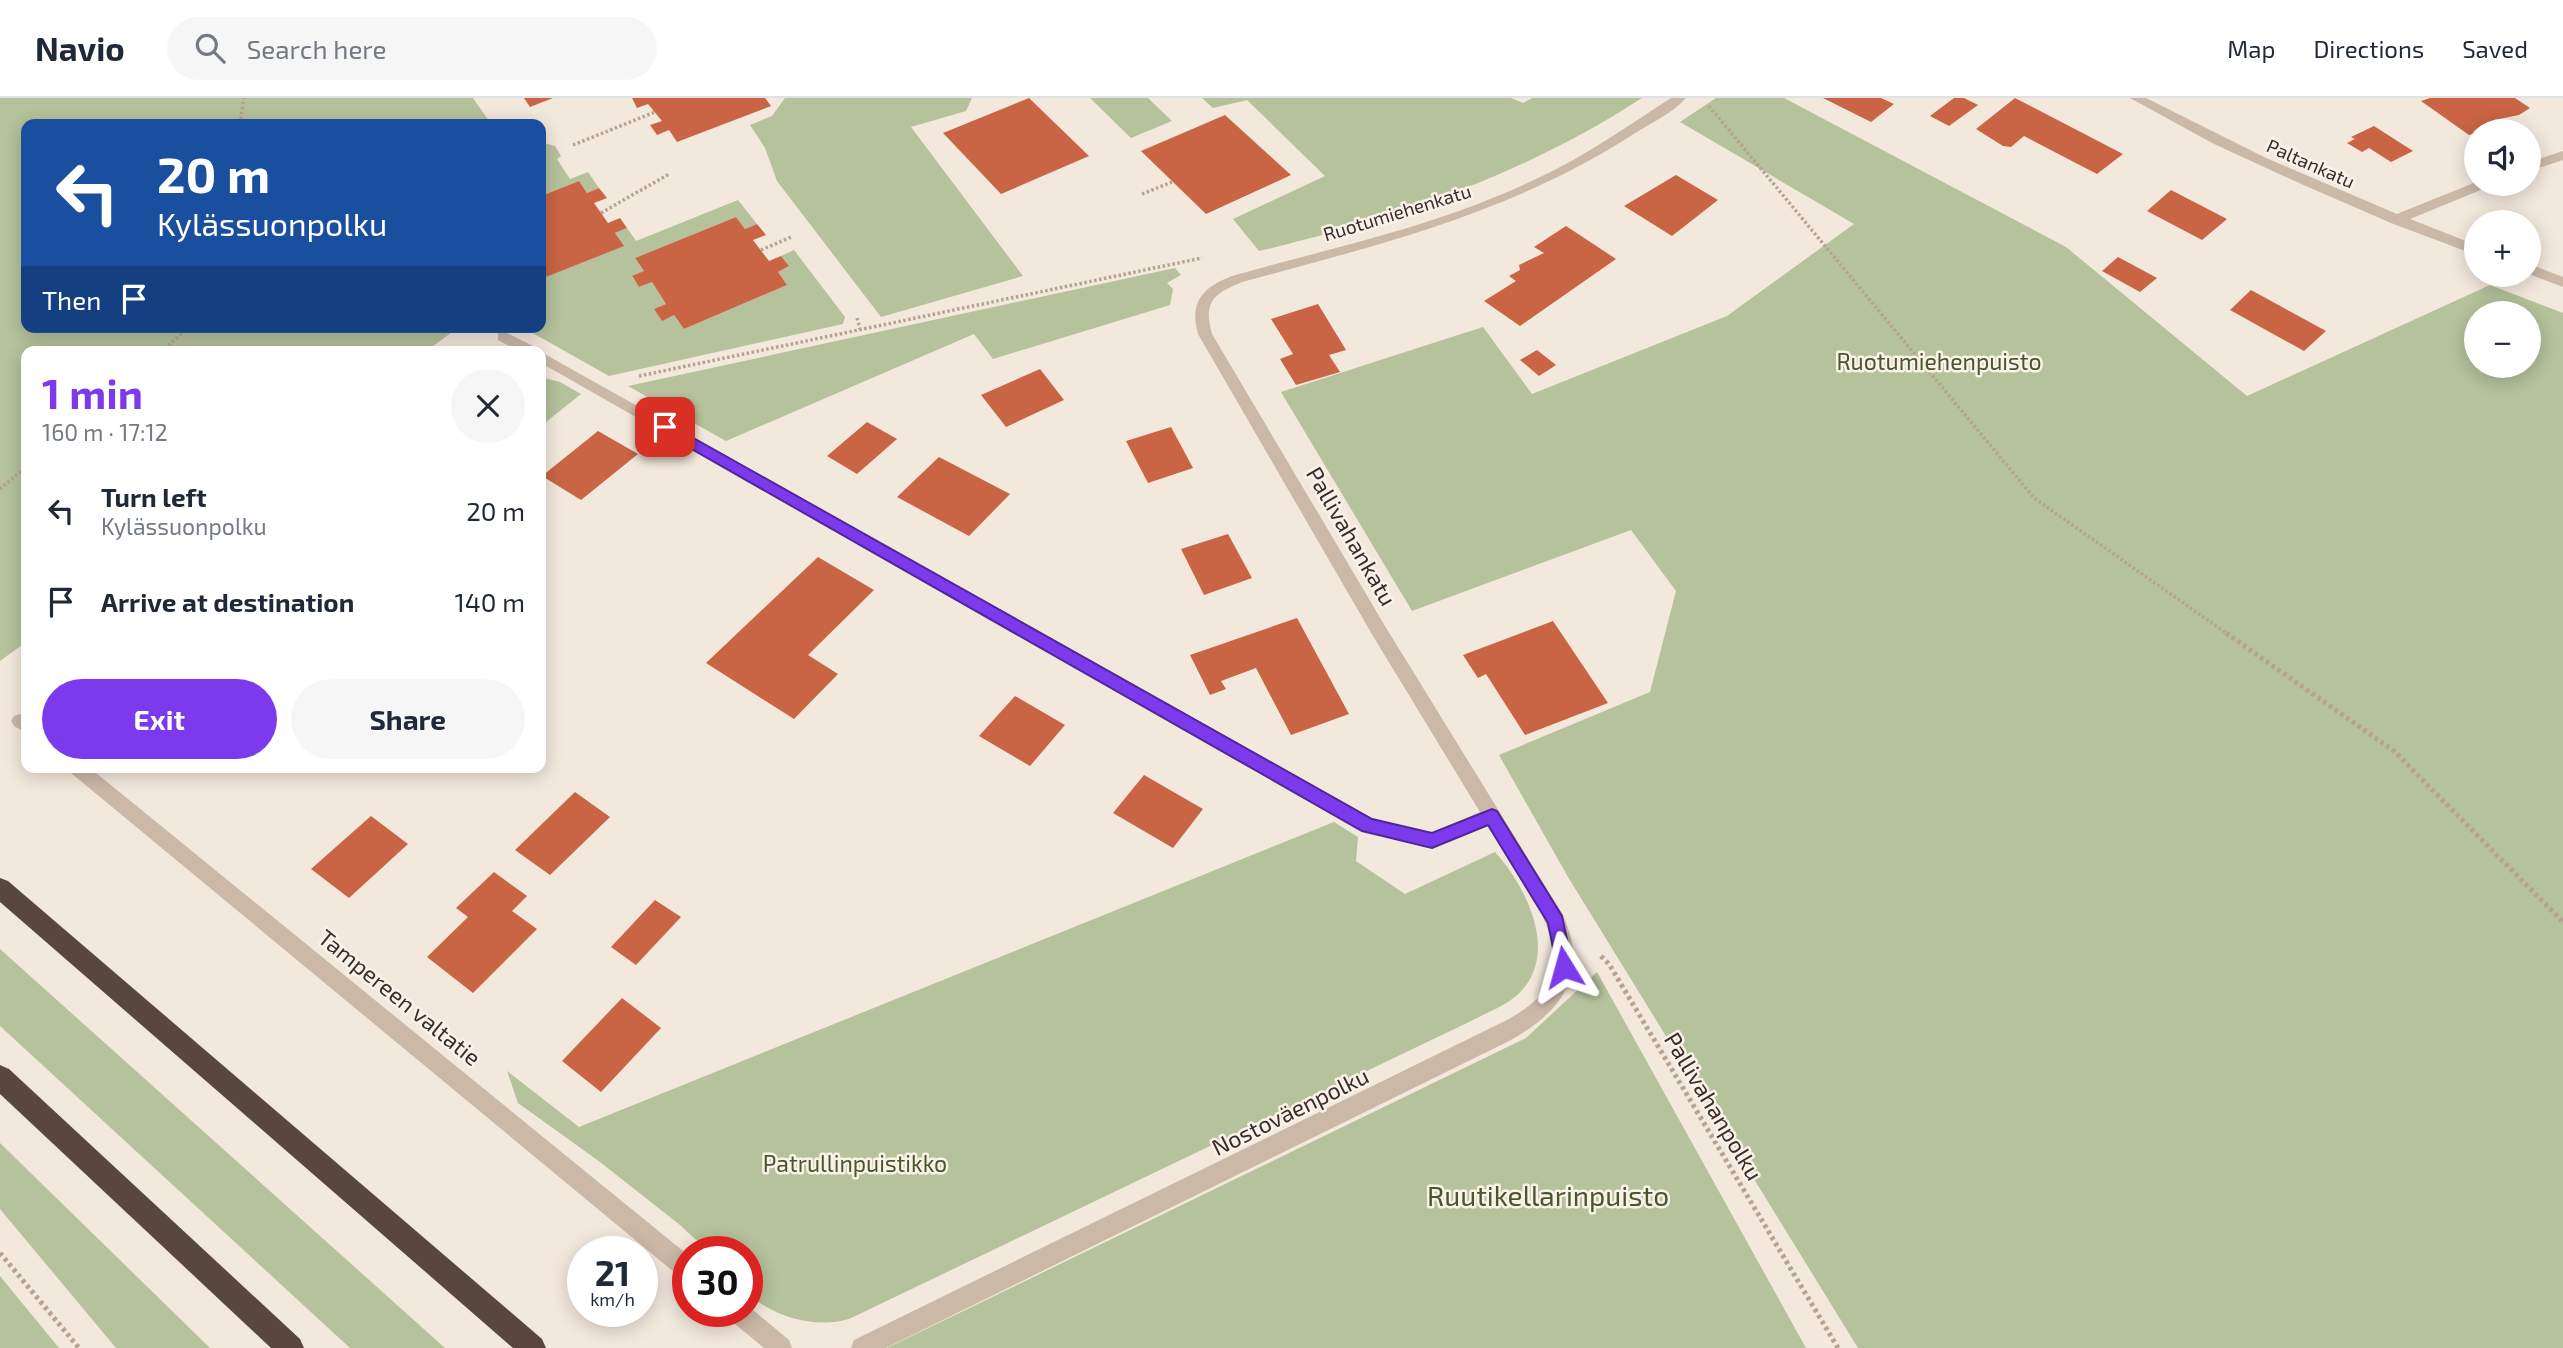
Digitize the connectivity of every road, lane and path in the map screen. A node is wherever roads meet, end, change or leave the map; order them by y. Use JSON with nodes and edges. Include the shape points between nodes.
{"nodes":[{"id":1,"x":244,"y":98,"type":"edge"},
{"id":2,"x":1680,"y":98,"type":"edge"},
{"id":3,"x":1703,"y":98,"type":"edge"},
{"id":4,"x":2136,"y":98,"type":"edge"},
{"id":5,"x":655,"y":112,"type":"dead end"},
{"id":6,"x":241,"y":119,"type":"edge"},
{"id":7,"x":573,"y":145,"type":"dead end"},
{"id":8,"x":2563,"y":155,"type":"edge"},
{"id":9,"x":2541,"y":163,"type":"edge"},
{"id":10,"x":668,"y":174,"type":"dead end"},
{"id":11,"x":1172,"y":182,"type":"dead end"},
{"id":12,"x":2464,"y":192,"type":"edge"},
{"id":13,"x":1142,"y":194,"type":"dead end"},
{"id":14,"x":601,"y":213,"type":"dead end"},
{"id":15,"x":2396,"y":220,"type":"junction"},
{"id":16,"x":791,"y":237,"type":"dead end"},
{"id":17,"x":2464,"y":246,"type":"edge"},
{"id":18,"x":761,"y":250,"type":"dead end"},
{"id":19,"x":1207,"y":257,"type":"dead end"},
{"id":20,"x":2541,"y":274,"type":"edge"},
{"id":21,"x":2563,"y":282,"type":"edge"},
{"id":22,"x":1227,"y":283,"type":"joint"},
{"id":23,"x":857,"y":318,"type":"dead end"},
{"id":24,"x":860,"y":329,"type":"junction"},
{"id":25,"x":182,"y":333,"type":"edge"},
{"id":26,"x":503,"y":336,"type":"dead end"},
{"id":27,"x":168,"y":346,"type":"edge"},
{"id":28,"x":521,"y":346,"type":"edge"},
{"id":29,"x":546,"y":360,"type":"edge"},
{"id":30,"x":593,"y":386,"type":"junction"},
{"id":31,"x":21,"y":471,"type":"edge"},
{"id":32,"x":0,"y":489,"type":"edge"},
{"id":33,"x":84,"y":773,"type":"edge"},
{"id":34,"x":1492,"y":816,"type":"junction"},
{"id":35,"x":0,"y":888,"type":"edge"},
{"id":36,"x":2563,"y":922,"type":"edge"},
{"id":37,"x":1600,"y":955,"type":"dead end"},
{"id":38,"x":0,"y":1077,"type":"edge"},
{"id":39,"x":0,"y":1253,"type":"edge"},
{"id":40,"x":672,"y":1256,"type":"edge"},
{"id":41,"x":756,"y":1327,"type":"edge"},
{"id":42,"x":79,"y":1348,"type":"edge"},
{"id":43,"x":290,"y":1348,"type":"edge"},
{"id":44,"x":533,"y":1348,"type":"edge"},
{"id":45,"x":781,"y":1348,"type":"edge"},
{"id":46,"x":862,"y":1348,"type":"edge"},
{"id":47,"x":1838,"y":1348,"type":"edge"}],
"edges":[{"from":1,"to":6,"type":"path"},
{"from":2,"to":22,"type":"street","name":"Ruotumiehenkatu","via":[[1524,190],[1432,226]]},
{"from":3,"to":36,"type":"path","via":[[2034,498],[2394,751]]},
{"from":4,"to":15,"type":"street","name":"Paltankatu","via":[[2258,160]]},
{"from":5,"to":7,"type":"path"},
{"from":8,"to":9,"type":"street"},
{"from":10,"to":14,"type":"path"},
{"from":11,"to":13,"type":"path"},
{"from":12,"to":15,"type":"street"},
{"from":15,"to":17,"type":"street","name":"Paltankatu"},
{"from":16,"to":18,"type":"path"},
{"from":19,"to":24,"type":"path"},
{"from":20,"to":21,"type":"street"},
{"from":22,"to":34,"type":"street","name":"Pallivahankatu","via":[[1201,304],[1205,334]]},
{"from":23,"to":24,"type":"path"},
{"from":24,"to":30,"type":"path"},
{"from":25,"to":27,"type":"path"},
{"from":26,"to":28,"type":"street"},
{"from":29,"to":30,"type":"street"},
{"from":30,"to":34,"type":"street","via":[[1368,825],[1432,841]]},
{"from":31,"to":32,"type":"path"},
{"from":33,"to":40,"type":"street","name":"Tampereen valtatie"},
{"from":34,"to":46,"type":"street","name":"Nostoväenpolku","via":[[1556,921],[1564,967],[1545,1004],[1474,1048]]},
{"from":35,"to":44,"type":"highway"},
{"from":37,"to":47,"type":"path","name":"Pallivahanpolku"},
{"from":38,"to":43,"type":"highway"},
{"from":39,"to":42,"type":"path"},
{"from":41,"to":45,"type":"street"}]}
